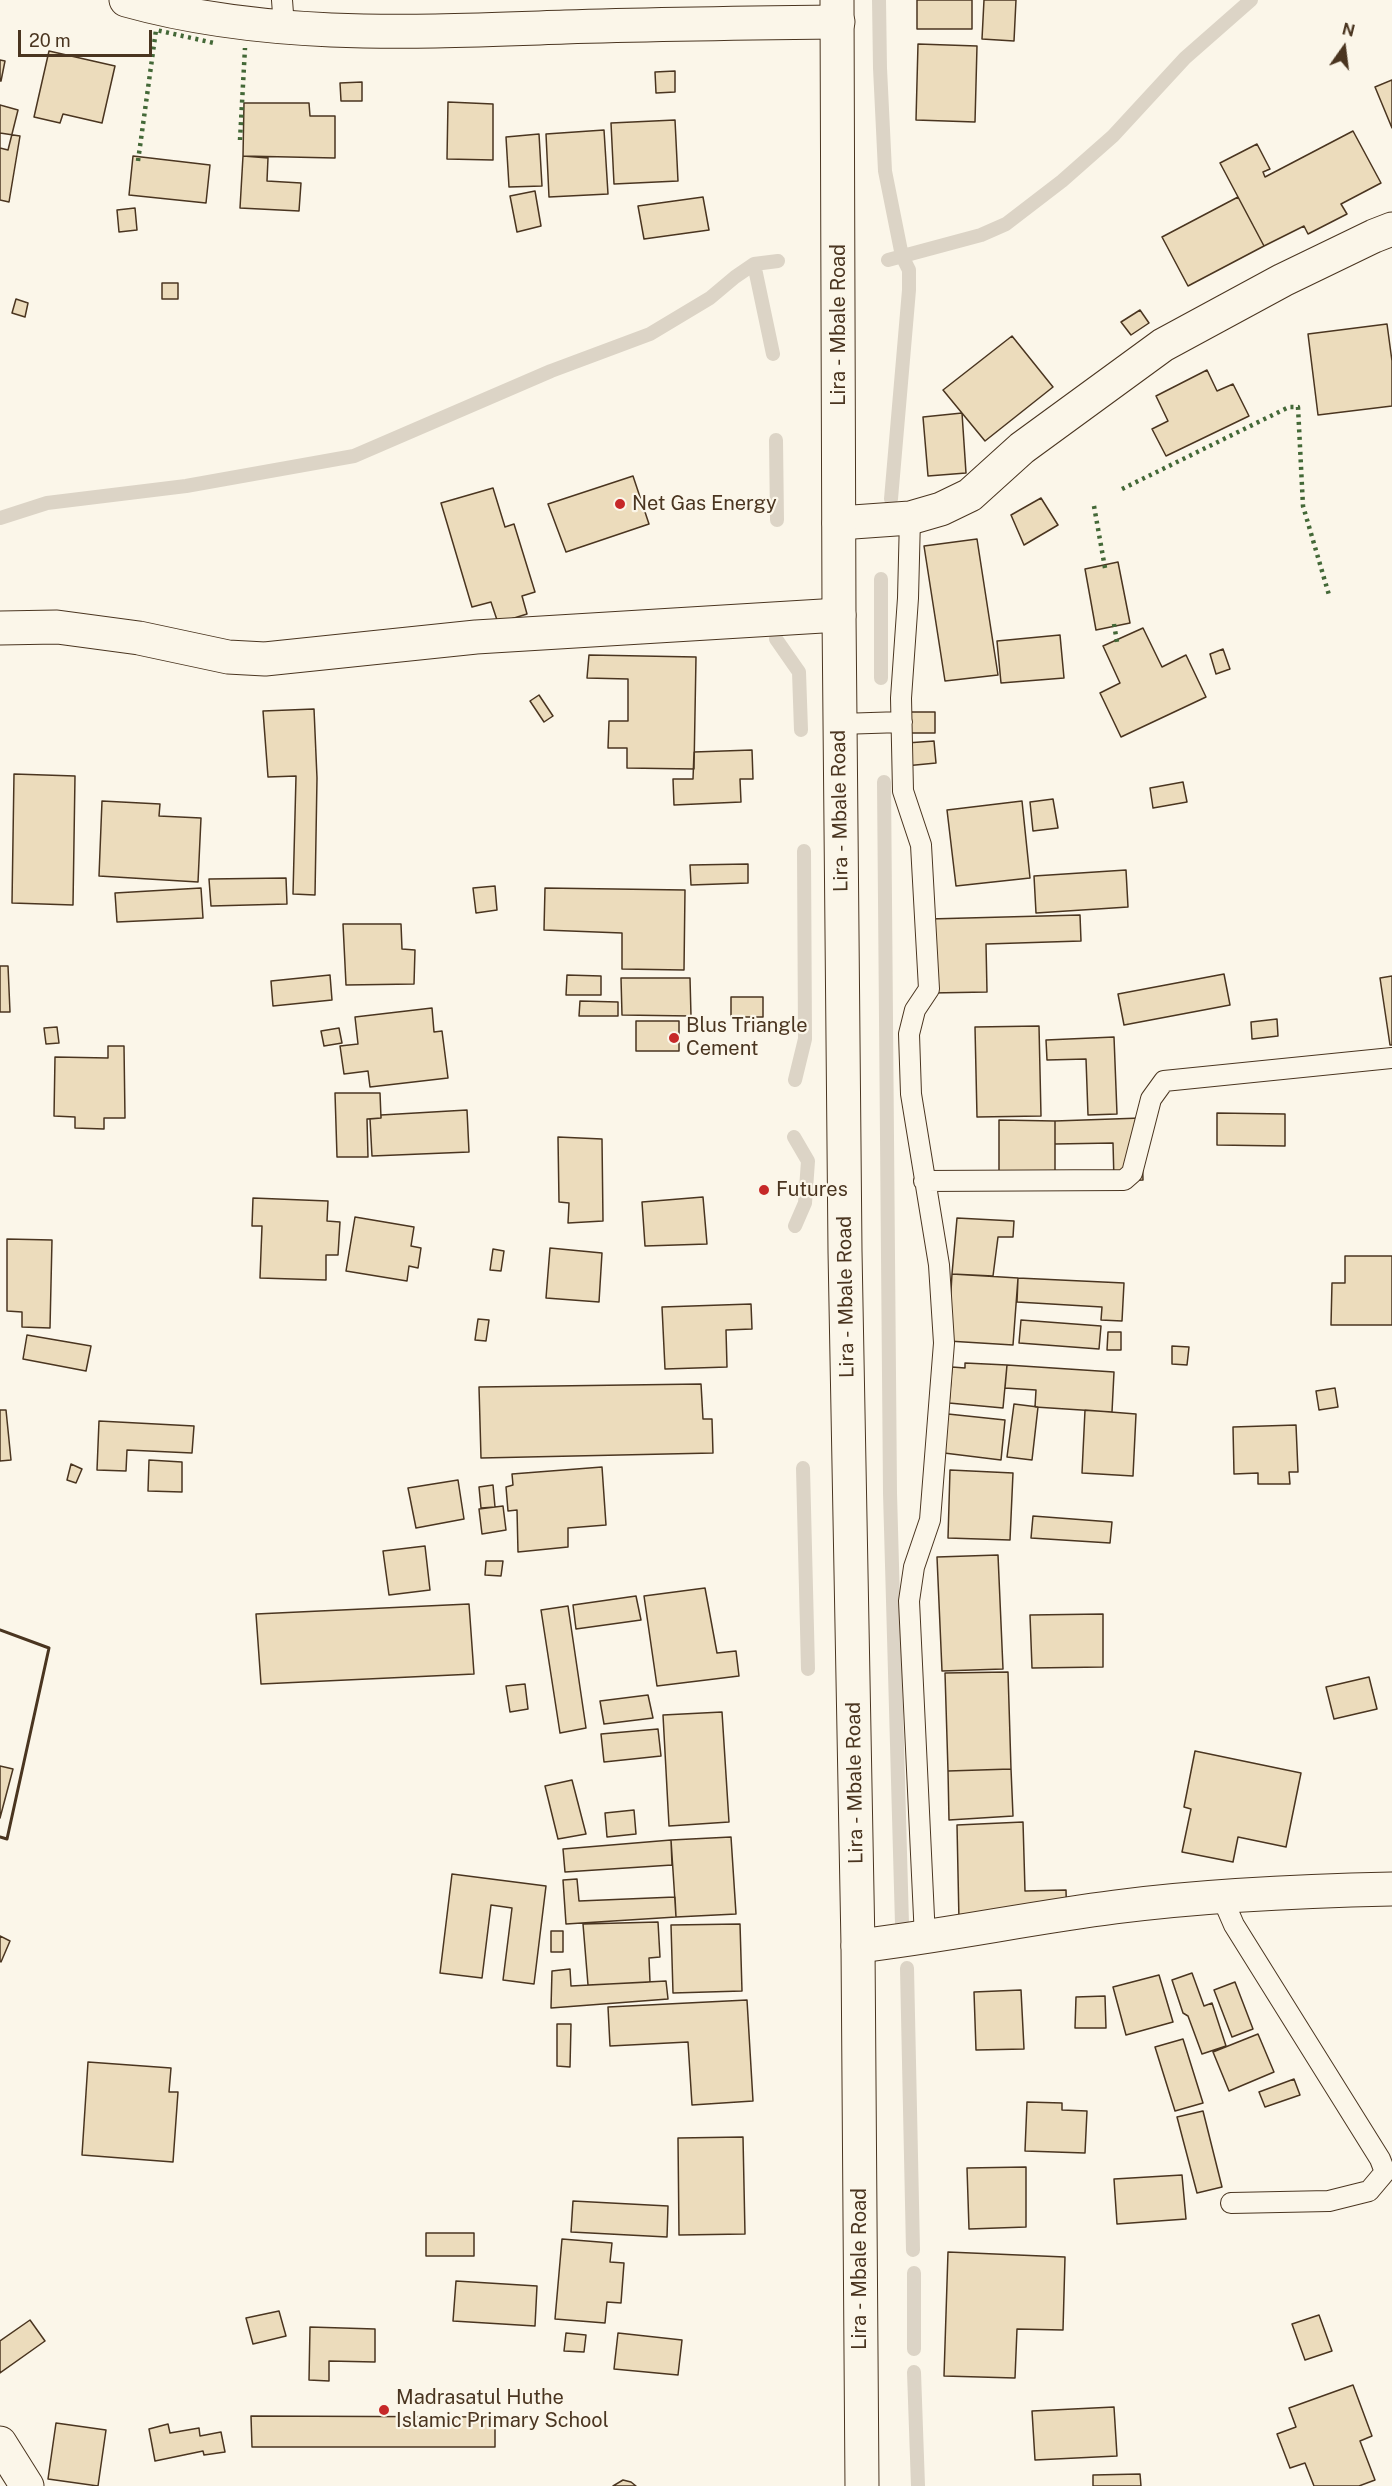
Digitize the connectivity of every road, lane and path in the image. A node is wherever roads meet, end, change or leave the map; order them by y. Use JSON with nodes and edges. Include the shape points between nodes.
{"nodes":[{"id":1,"x":126,"y":0,"type":"edge"},
{"id":2,"x":838,"y":11,"type":"edge"},
{"id":3,"x":283,"y":14,"type":"edge"},
{"id":4,"x":1392,"y":229,"type":"edge"},
{"id":5,"x":910,"y":518,"type":"junction"},
{"id":6,"x":839,"y":523,"type":"junction"},
{"id":7,"x":839,"y":615,"type":"junction"},
{"id":8,"x":0,"y":628,"type":"edge"},
{"id":9,"x":902,"y":722,"type":"junction"},
{"id":10,"x":840,"y":724,"type":"junction"},
{"id":11,"x":1392,"y":1058,"type":"edge"},
{"id":12,"x":924,"y":1181,"type":"junction"},
{"id":13,"x":1392,"y":1888,"type":"edge"},
{"id":14,"x":1221,"y":1895,"type":"junction"},
{"id":15,"x":925,"y":1938,"type":"junction"},
{"id":16,"x":858,"y":1946,"type":"junction"},
{"id":17,"x":1231,"y":2203,"type":"dead end"},
{"id":18,"x":0,"y":2443,"type":"edge"},
{"id":19,"x":27,"y":2486,"type":"edge"},
{"id":20,"x":862,"y":2486,"type":"edge"}],
"edges":[{"from":1,"to":3,"type":"street","via":[[181,15]]},
{"from":2,"to":3,"type":"street","via":[[662,23],[399,33]]},
{"from":2,"to":6,"type":"street","name":"Lira - Mbale Road"},
{"from":4,"to":5,"type":"street","via":[[1282,280],[1163,345],[1022,448],[970,495]]},
{"from":5,"to":6,"type":"street"},
{"from":5,"to":9,"type":"lane"},
{"from":6,"to":7,"type":"street","name":"Lira - Mbale Road"},
{"from":7,"to":8,"type":"street","via":[[476,637],[265,659],[228,657],[139,638],[69,629]]},
{"from":7,"to":10,"type":"street","name":"Lira - Mbale Road"},
{"from":9,"to":10,"type":"lane"},
{"from":9,"to":12,"type":"lane","via":[[903,791],[921,845],[928,936],[929,989],[915,1010],[909,1034],[911,1094]]},
{"from":10,"to":16,"type":"street","name":"Lira - Mbale Road"},
{"from":11,"to":12,"type":"lane","via":[[1164,1081],[1151,1099],[1132,1173],[1124,1180]]},
{"from":12,"to":15,"type":"lane","via":[[939,1265],[944,1343],[930,1520],[914,1567],[909,1601]]},
{"from":13,"to":14,"type":"street"},
{"from":14,"to":15,"type":"street","via":[[1080,1912]]},
{"from":14,"to":17,"type":"lane","via":[[1234,1925],[1385,2172],[1369,2191],[1329,2201]]},
{"from":15,"to":16,"type":"street"},
{"from":16,"to":20,"type":"street","name":"Lira - Mbale Road"},
{"from":18,"to":19,"type":"street"}]}
